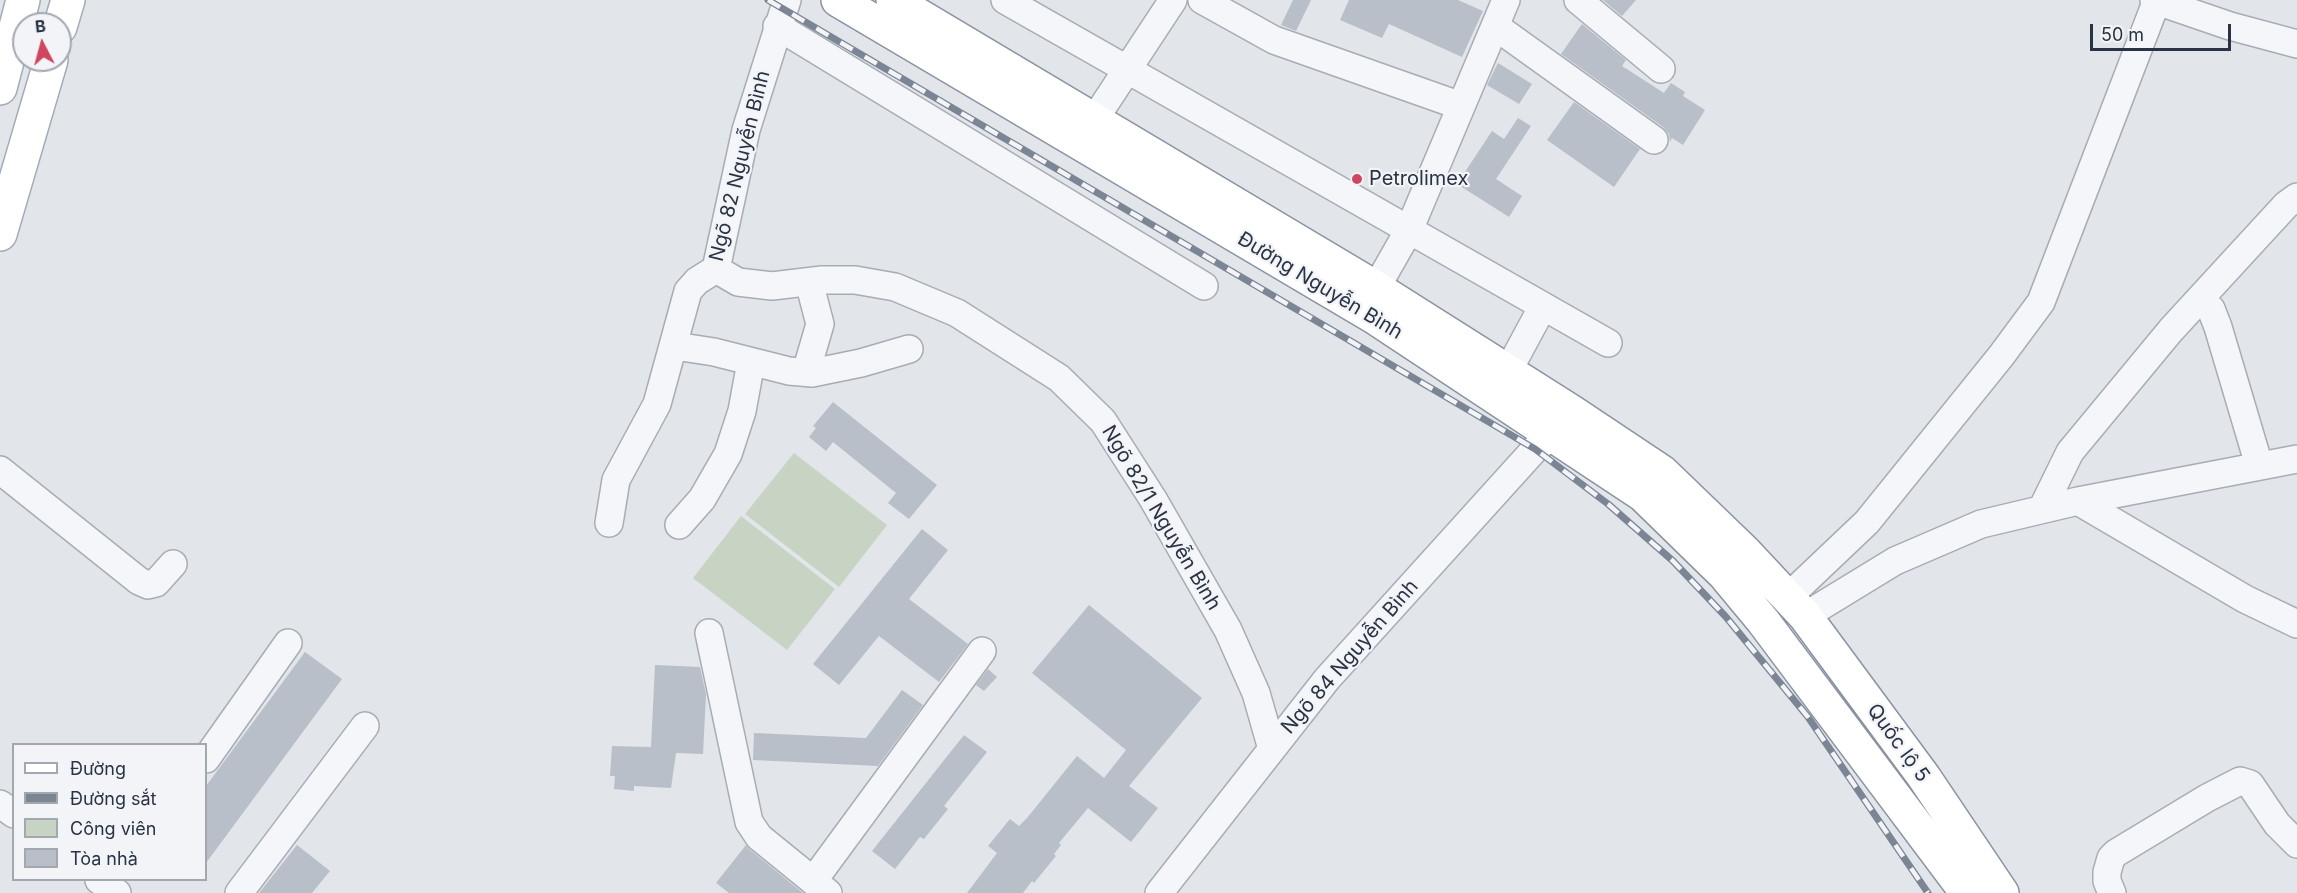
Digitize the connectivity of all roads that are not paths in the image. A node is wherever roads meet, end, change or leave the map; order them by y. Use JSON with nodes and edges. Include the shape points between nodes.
{"nodes":[{"id":1,"x":23,"y":0,"type":"edge"},
{"id":2,"x":787,"y":0,"type":"edge"},
{"id":3,"x":838,"y":0,"type":"edge"},
{"id":4,"x":893,"y":0,"type":"edge"},
{"id":5,"x":1005,"y":0,"type":"edge"},
{"id":6,"x":1173,"y":0,"type":"edge"},
{"id":7,"x":1202,"y":0,"type":"edge"},
{"id":8,"x":1578,"y":0,"type":"edge"},
{"id":9,"x":2156,"y":0,"type":"edge"},
{"id":10,"x":1497,"y":8,"type":"edge"},
{"id":11,"x":777,"y":26,"type":"junction"},
{"id":12,"x":2297,"y":44,"type":"edge"},
{"id":13,"x":1126,"y":69,"type":"junction"},
{"id":14,"x":1661,"y":69,"type":"dead end"},
{"id":15,"x":30,"y":72,"type":"edge"},
{"id":16,"x":47,"y":72,"type":"edge"},
{"id":17,"x":0,"y":88,"type":"edge"},
{"id":18,"x":1461,"y":106,"type":"junction"},
{"id":19,"x":1094,"y":120,"type":"junction"},
{"id":20,"x":1654,"y":140,"type":"dead end"},
{"id":21,"x":0,"y":175,"type":"edge"},
{"id":22,"x":2297,"y":197,"type":"edge"},
{"id":23,"x":1409,"y":230,"type":"junction"},
{"id":24,"x":0,"y":234,"type":"edge"},
{"id":25,"x":716,"y":269,"type":"junction"},
{"id":26,"x":809,"y":282,"type":"junction"},
{"id":27,"x":1204,"y":286,"type":"dead end"},
{"id":28,"x":1376,"y":288,"type":"junction"},
{"id":29,"x":2200,"y":299,"type":"junction"},
{"id":30,"x":1543,"y":306,"type":"junction"},
{"id":31,"x":1608,"y":343,"type":"dead end"},
{"id":32,"x":675,"y":346,"type":"junction"},
{"id":33,"x":909,"y":349,"type":"dead end"},
{"id":34,"x":751,"y":362,"type":"junction"},
{"id":35,"x":1508,"y":371,"type":"junction"},
{"id":36,"x":806,"y":372,"type":"junction"},
{"id":37,"x":1554,"y":434,"type":"junction"},
{"id":38,"x":2297,"y":459,"type":"edge"},
{"id":39,"x":2259,"y":465,"type":"junction"},
{"id":40,"x":0,"y":470,"type":"edge"},
{"id":41,"x":2078,"y":501,"type":"junction"},
{"id":42,"x":2042,"y":509,"type":"junction"},
{"id":43,"x":609,"y":523,"type":"dead end"},
{"id":44,"x":679,"y":525,"type":"dead end"},
{"id":45,"x":173,"y":564,"type":"dead end"},
{"id":46,"x":1797,"y":607,"type":"junction"},
{"id":47,"x":1763,"y":621,"type":"joint"},
{"id":48,"x":2297,"y":624,"type":"edge"},
{"id":49,"x":709,"y":633,"type":"dead end"},
{"id":50,"x":288,"y":644,"type":"dead end"},
{"id":51,"x":982,"y":651,"type":"dead end"},
{"id":52,"x":364,"y":726,"type":"dead end"},
{"id":53,"x":1272,"y":749,"type":"junction"},
{"id":54,"x":207,"y":758,"type":"edge"},
{"id":55,"x":2297,"y":844,"type":"edge"},
{"id":56,"x":820,"y":887,"type":"edge"},
{"id":57,"x":239,"y":893,"type":"edge"},
{"id":58,"x":1159,"y":893,"type":"edge"},
{"id":59,"x":1967,"y":893,"type":"edge"},
{"id":60,"x":2002,"y":893,"type":"edge"},
{"id":61,"x":2112,"y":893,"type":"edge"}],
"edges":[{"from":1,"to":17,"type":"main road"},
{"from":2,"to":11,"type":"street","name":"Ngõ 82 Nguyễn Bình"},
{"from":3,"to":37,"type":"main road","name":"Đường Nguyễn Bình","via":[[1374,317]]},
{"from":4,"to":19,"type":"main road","name":"Đường Nguyễn Bình"},
{"from":5,"to":13,"type":"street"},
{"from":6,"to":13,"type":"street"},
{"from":7,"to":18,"type":"street","via":[[1274,40]]},
{"from":8,"to":14,"type":"street"},
{"from":9,"to":12,"type":"street"},
{"from":9,"to":46,"type":"street","via":[[2041,302]]},
{"from":10,"to":18,"type":"street"},
{"from":10,"to":20,"type":"street"},
{"from":11,"to":25,"type":"street","name":"Ngõ 82 Nguyễn Bình","via":[[746,130]]},
{"from":11,"to":27,"type":"street"},
{"from":13,"to":19,"type":"street"},
{"from":13,"to":23,"type":"street"},
{"from":15,"to":21,"type":"main road"},
{"from":16,"to":24,"type":"main road"},
{"from":18,"to":23,"type":"street"},
{"from":19,"to":28,"type":"main road","name":"Đường Nguyễn Bình"},
{"from":22,"to":29,"type":"street"},
{"from":23,"to":28,"type":"street"},
{"from":23,"to":30,"type":"street"},
{"from":25,"to":26,"type":"street","name":"Ngõ 82/1 Nguyễn Bình","via":[[738,282],[772,286]]},
{"from":25,"to":32,"type":"street","name":"Ngõ 82 Nguyễn Bình","via":[[688,291]]},
{"from":26,"to":36,"type":"street","via":[[820,324]]},
{"from":26,"to":53,"type":"street","name":"Ngõ 82/1 Nguyễn Bình","via":[[855,279],[895,287],[957,313],[1059,378],[1103,421],[1228,630],[1256,693]]},
{"from":28,"to":35,"type":"main road","name":"Đường Nguyễn Bình"},
{"from":29,"to":39,"type":"street","via":[[2211,309],[2218,327]]},
{"from":29,"to":42,"type":"street","via":[[2070,452]]},
{"from":30,"to":31,"type":"street"},
{"from":30,"to":35,"type":"street"},
{"from":32,"to":34,"type":"street"},
{"from":32,"to":43,"type":"street","name":"Ngõ 82 Nguyễn Bình","via":[[657,404],[616,480]]},
{"from":33,"to":36,"type":"street","via":[[861,363]]},
{"from":34,"to":36,"type":"street"},
{"from":34,"to":44,"type":"street","via":[[742,411],[728,454],[702,499]]},
{"from":35,"to":46,"type":"main road","name":"Đường Nguyễn Bình","via":[[1662,472]]},
{"from":37,"to":47,"type":"main road","name":"Đường Nguyễn Bình","via":[[1643,495],[1724,574]]},
{"from":37,"to":53,"type":"street","name":"Ngõ 84 Nguyễn Bình","via":[[1535,449],[1327,679]]},
{"from":38,"to":39,"type":"street"},
{"from":39,"to":41,"type":"street"},
{"from":40,"to":45,"type":"street","via":[[140,581],[156,583]]},
{"from":41,"to":42,"type":"street"},
{"from":41,"to":48,"type":"street","via":[[2245,599]]},
{"from":42,"to":46,"type":"street","via":[[1981,524]]},
{"from":46,"to":60,"type":"main road","name":"Quốc lộ 5","via":[[1924,777]]},
{"from":47,"to":59,"type":"main road","name":"Quốc lộ 5"},
{"from":49,"to":56,"type":"street","via":[[749,822],[759,837]]},
{"from":50,"to":54,"type":"street"},
{"from":51,"to":56,"type":"street"},
{"from":52,"to":57,"type":"street"},
{"from":53,"to":58,"type":"street","name":"Ngõ 84 Nguyễn Bình"},
{"from":55,"to":61,"type":"street","via":[[2277,824],[2250,784],[2240,781],[2116,853],[2107,872]]}]}
